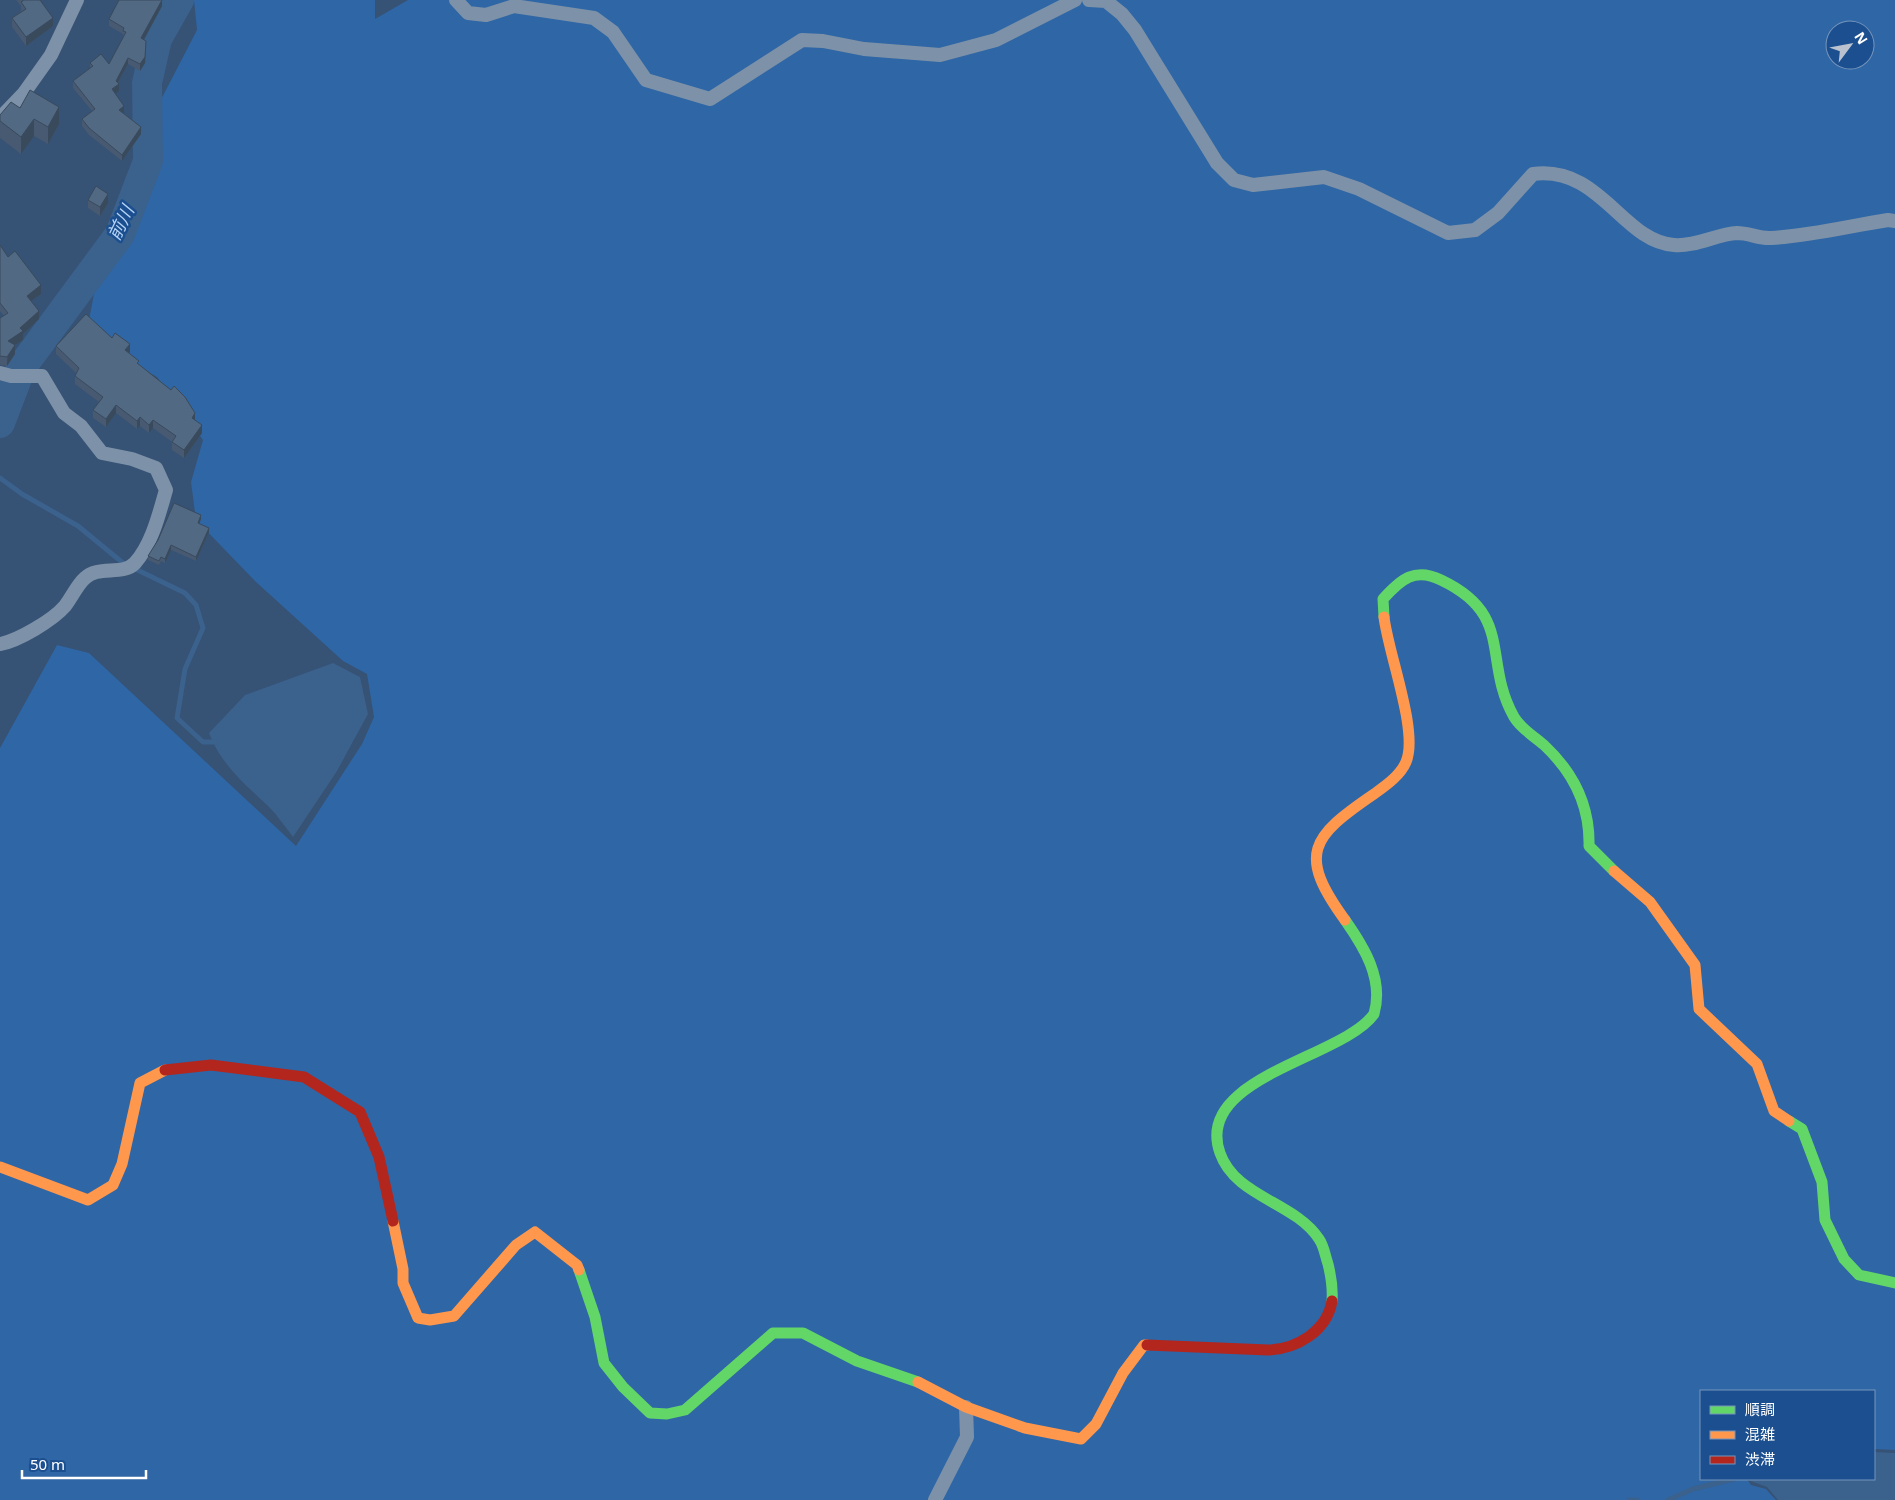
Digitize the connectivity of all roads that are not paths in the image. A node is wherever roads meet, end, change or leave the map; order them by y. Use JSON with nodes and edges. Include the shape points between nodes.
{"nodes":[{"id":1,"x":77,"y":0,"type":"edge"},
{"id":2,"x":456,"y":0,"type":"edge"},
{"id":3,"x":1075,"y":0,"type":"edge"},
{"id":4,"x":1089,"y":0,"type":"edge"},
{"id":5,"x":0,"y":118,"type":"edge"},
{"id":6,"x":1895,"y":221,"type":"edge"},
{"id":7,"x":5,"y":374,"type":"edge"},
{"id":8,"x":0,"y":644,"type":"edge"},
{"id":9,"x":0,"y":1167,"type":"edge"},
{"id":10,"x":1895,"y":1283,"type":"edge"},
{"id":11,"x":966,"y":1407,"type":"junction"},
{"id":12,"x":935,"y":1500,"type":"edge"}],
"edges":[{"from":1,"to":5,"type":"street","via":[[51,55],[24,93]]},
{"from":2,"to":3,"type":"street","via":[[468,13],[486,15],[514,6],[594,18],[613,32],[646,80],[710,98],[802,40],[940,55],[996,40]]},
{"from":4,"to":6,"type":"street","via":[[1106,2],[1135,30],[1217,163],[1234,180],[1253,185],[1324,177],[1359,189],[1448,232],[1475,230],[1498,213],[1534,174],[1549,172],[1568,176],[1606,200],[1647,238],[1674,245],[1738,233],[1770,238]]},
{"from":7,"to":8,"type":"street","via":[[42,376],[64,413],[81,426],[102,452],[156,468],[166,490],[152,534],[130,566],[86,576],[64,607],[48,621],[8,643]]},
{"from":9,"to":11,"type":"street","via":[[88,1200],[113,1185],[122,1164],[140,1083],[164,1070],[211,1065],[304,1077],[360,1112],[379,1157],[403,1268],[403,1283],[418,1318],[430,1320],[454,1316],[516,1246],[535,1232],[577,1265],[595,1317],[604,1363],[623,1388],[650,1413],[685,1410],[774,1333],[803,1333],[857,1361],[910,1378]]},
{"from":10,"to":11,"type":"street","via":[[1859,1275],[1844,1259],[1826,1220],[1822,1182],[1802,1129],[1774,1111],[1757,1064],[1699,1009],[1695,965],[1650,902],[1590,846],[1591,830],[1580,792],[1558,758],[1514,718],[1501,684],[1494,633],[1480,605],[1454,584],[1424,573],[1398,582],[1383,599],[1384,627],[1406,719],[1407,761],[1394,777],[1342,816],[1324,836],[1316,854],[1316,872],[1370,962],[1377,986],[1374,1013],[1356,1032],[1254,1082],[1228,1106],[1219,1125],[1216,1144],[1220,1158],[1230,1172],[1248,1188],[1290,1212],[1319,1238],[1332,1277],[1328,1317],[1313,1335],[1277,1349],[1144,1345],[1123,1373],[1096,1424],[1081,1439],[1025,1428]]},
{"from":11,"to":12,"type":"street","via":[[967,1437]]}]}
